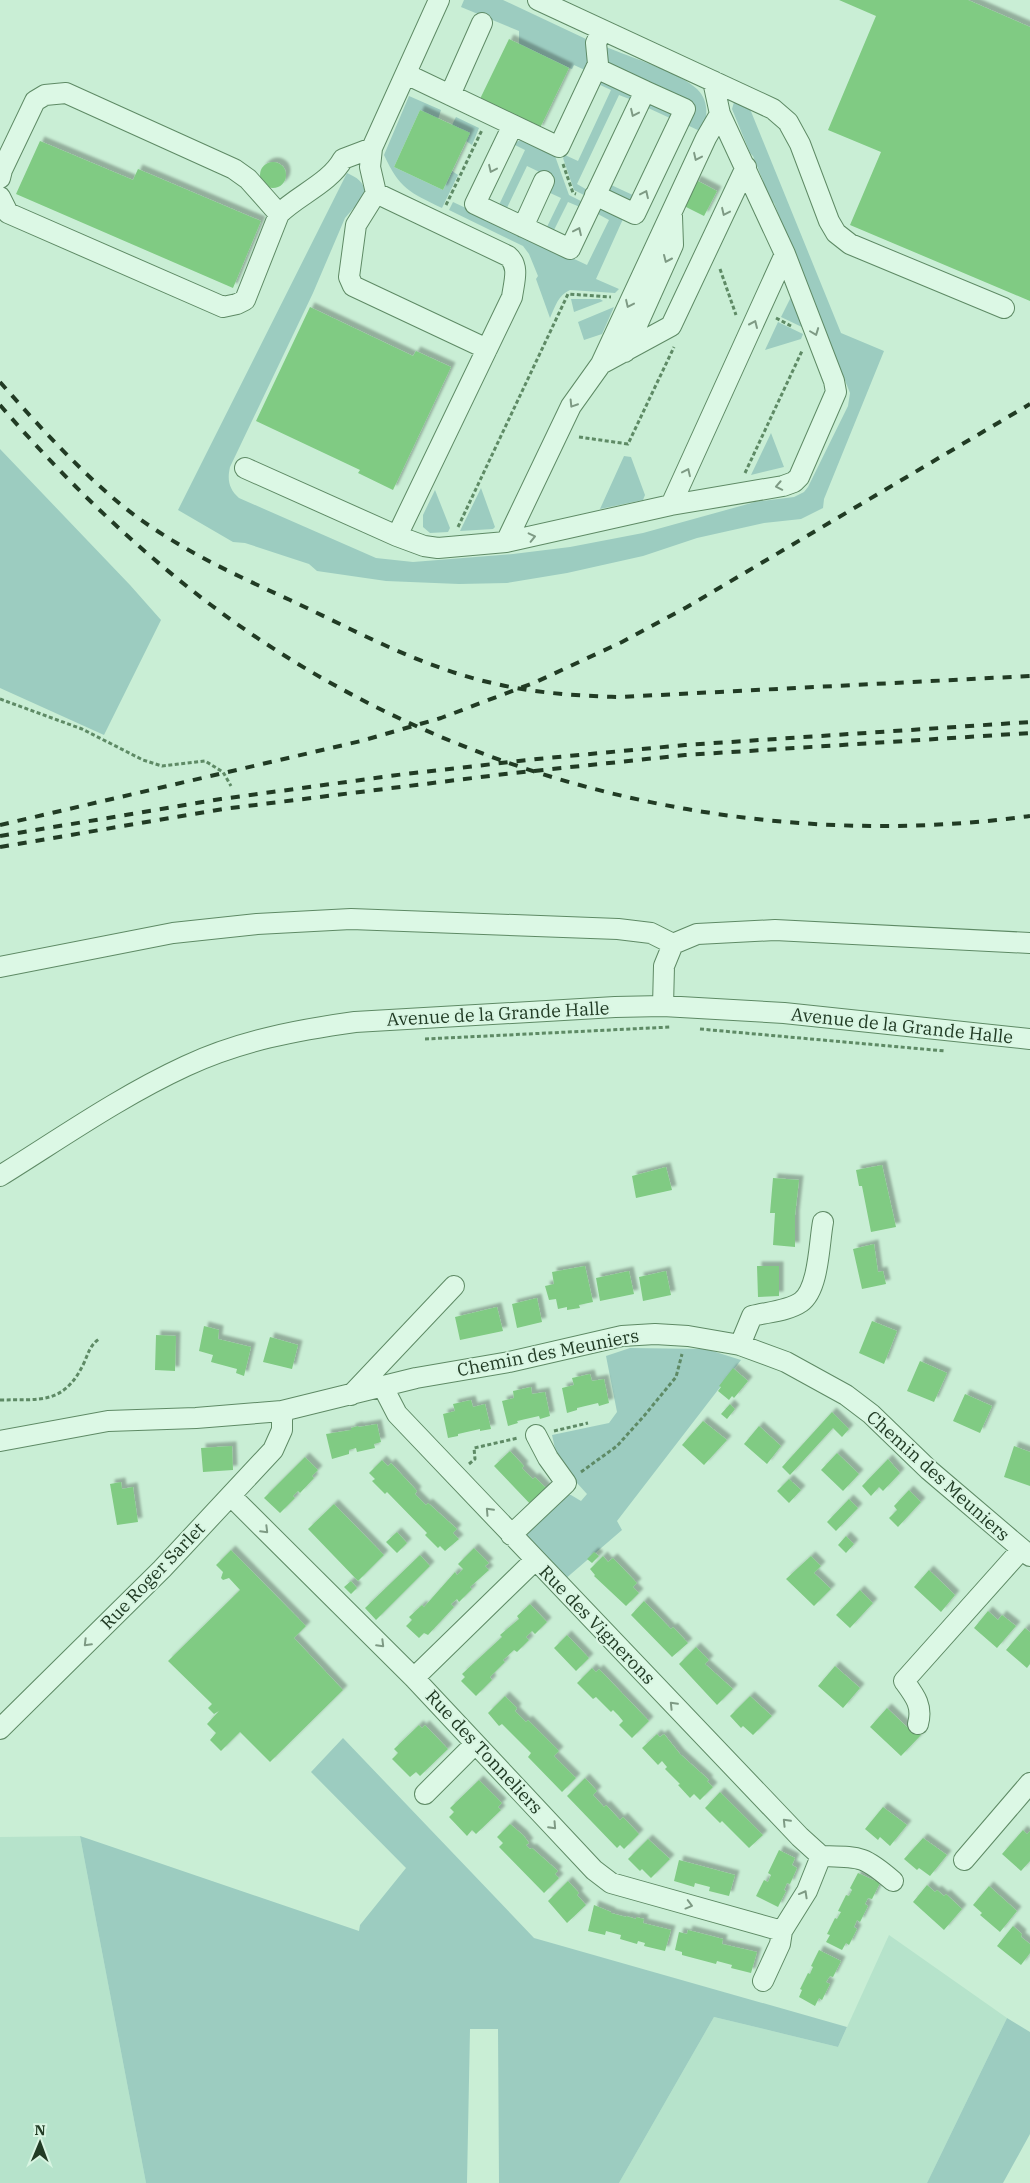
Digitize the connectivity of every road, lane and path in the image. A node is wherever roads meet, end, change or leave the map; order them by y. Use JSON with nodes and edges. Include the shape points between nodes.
{"nodes":[{"id":1,"x":439,"y":0,"type":"edge"},
{"id":2,"x":538,"y":0,"type":"edge"},
{"id":3,"x":482,"y":23,"type":"dead end"},
{"id":4,"x":602,"y":30,"type":"junction"},
{"id":5,"x":596,"y":68,"type":"junction"},
{"id":6,"x":406,"y":74,"type":"junction"},
{"id":7,"x":713,"y":81,"type":"junction"},
{"id":8,"x":645,"y":91,"type":"junction"},
{"id":9,"x":450,"y":95,"type":"junction"},
{"id":10,"x":720,"y":114,"type":"junction"},
{"id":11,"x":512,"y":125,"type":"junction"},
{"id":12,"x":372,"y":148,"type":"junction"},
{"id":13,"x":746,"y":168,"type":"junction"},
{"id":14,"x":0,"y":178,"type":"edge"},
{"id":15,"x":544,"y":181,"type":"dead end"},
{"id":16,"x":376,"y":193,"type":"junction"},
{"id":17,"x":595,"y":195,"type":"junction"},
{"id":18,"x":0,"y":197,"type":"edge"},
{"id":19,"x":671,"y":212,"type":"junction"},
{"id":20,"x":279,"y":214,"type":"junction"},
{"id":21,"x":523,"y":227,"type":"junction"},
{"id":22,"x":785,"y":254,"type":"junction"},
{"id":23,"x":1004,"y":308,"type":"dead end"},
{"id":24,"x":487,"y":349,"type":"junction"},
{"id":25,"x":624,"y":352,"type":"junction"},
{"id":26,"x":601,"y":364,"type":"junction"},
{"id":27,"x":245,"y":468,"type":"dead end"},
{"id":28,"x":672,"y":505,"type":"junction"},
{"id":29,"x":397,"y":536,"type":"junction"},
{"id":30,"x":506,"y":542,"type":"junction"},
{"id":31,"x":0,"y":699,"type":"edge"},
{"id":32,"x":231,"y":786,"type":"dead end"},
{"id":33,"x":1030,"y":943,"type":"edge"},
{"id":34,"x":673,"y":944,"type":"junction"},
{"id":35,"x":0,"y":967,"type":"edge"},
{"id":36,"x":663,"y":1006,"type":"junction"},
{"id":37,"x":675,"y":1027,"type":"dead end"},
{"id":38,"x":695,"y":1029,"type":"dead end"},
{"id":39,"x":1030,"y":1039,"type":"edge"},
{"id":40,"x":416,"y":1040,"type":"dead end"},
{"id":41,"x":952,"y":1052,"type":"dead end"},
{"id":42,"x":0,"y":1176,"type":"edge"},
{"id":43,"x":822,"y":1222,"type":"dead end"},
{"id":44,"x":454,"y":1286,"type":"dead end"},
{"id":45,"x":688,"y":1336,"type":"junction"},
{"id":46,"x":99,"y":1339,"type":"dead end"},
{"id":47,"x":740,"y":1345,"type":"junction"},
{"id":48,"x":384,"y":1386,"type":"junction"},
{"id":49,"x":350,"y":1395,"type":"junction"},
{"id":50,"x":0,"y":1400,"type":"edge"},
{"id":51,"x":282,"y":1411,"type":"junction"},
{"id":52,"x":588,"y":1423,"type":"dead end"},
{"id":53,"x":536,"y":1435,"type":"junction"},
{"id":54,"x":0,"y":1441,"type":"edge"},
{"id":55,"x":456,"y":1477,"type":"junction"},
{"id":56,"x":566,"y":1483,"type":"junction"},
{"id":57,"x":231,"y":1496,"type":"junction"},
{"id":58,"x":511,"y":1535,"type":"junction"},
{"id":59,"x":1021,"y":1549,"type":"edge"},
{"id":60,"x":534,"y":1561,"type":"junction"},
{"id":61,"x":900,"y":1671,"type":"dead end"},
{"id":62,"x":414,"y":1678,"type":"junction"},
{"id":63,"x":918,"y":1724,"type":"dead end"},
{"id":64,"x":0,"y":1729,"type":"edge"},
{"id":65,"x":475,"y":1744,"type":"junction"},
{"id":66,"x":1030,"y":1783,"type":"edge"},
{"id":67,"x":425,"y":1794,"type":"dead end"},
{"id":68,"x":821,"y":1856,"type":"junction"},
{"id":69,"x":964,"y":1860,"type":"dead end"},
{"id":70,"x":893,"y":1881,"type":"dead end"},
{"id":71,"x":782,"y":1930,"type":"junction"},
{"id":72,"x":763,"y":1981,"type":"dead end"}],
"edges":[{"from":1,"to":6,"type":"street"},
{"from":2,"to":4,"type":"street"},
{"from":3,"to":9,"type":"street"},
{"from":4,"to":5,"type":"street","via":[[596,43]]},
{"from":4,"to":7,"type":"street"},
{"from":5,"to":8,"type":"street"},
{"from":5,"to":11,"type":"street","via":[[559,147]]},
{"from":6,"to":9,"type":"street"},
{"from":6,"to":12,"type":"street"},
{"from":7,"to":10,"type":"street"},
{"from":7,"to":23,"type":"street","via":[[773,109],[788,122],[800,144],[829,221],[850,244]]},
{"from":8,"to":17,"type":"street","one_way":true},
{"from":17,"to":8,"type":"street","one_way":true,"via":[[635,214],[685,109]]},
{"from":9,"to":11,"type":"street"},
{"from":10,"to":13,"type":"street"},
{"from":10,"to":19,"type":"street","one_way":true},
{"from":11,"to":21,"type":"street","one_way":true,"via":[[475,204]]},
{"from":12,"to":16,"type":"street","via":[[370,167]]},
{"from":12,"to":20,"type":"street","via":[[343,159],[337,169]]},
{"from":13,"to":22,"type":"street"},
{"from":13,"to":25,"type":"street","one_way":true,"via":[[671,326]]},
{"from":14,"to":20,"type":"street","via":[[35,101],[45,95],[66,93],[234,169],[248,179]]},
{"from":15,"to":21,"type":"street"},
{"from":16,"to":24,"type":"street","via":[[356,225],[350,277],[353,286]]},
{"from":16,"to":24,"type":"street","via":[[513,260],[516,269],[512,297]]},
{"from":21,"to":17,"type":"street","one_way":true,"via":[[570,249]]},
{"from":18,"to":20,"type":"street","via":[[8,213],[223,307],[244,300]]},
{"from":19,"to":25,"type":"street","one_way":true,"via":[[673,246]]},
{"from":19,"to":26,"type":"street","one_way":true},
{"from":28,"to":22,"type":"street","one_way":true},
{"from":22,"to":28,"type":"street","one_way":true,"via":[[836,392],[799,477],[783,486]]},
{"from":24,"to":29,"type":"street"},
{"from":25,"to":26,"type":"street"},
{"from":26,"to":30,"type":"street","one_way":true,"via":[[571,406]]},
{"from":27,"to":29,"type":"street"},
{"from":30,"to":28,"type":"street","one_way":true},
{"from":29,"to":30,"type":"street","via":[[438,548]]},
{"from":31,"to":32,"type":"path","via":[[82,729],[143,760],[162,766],[205,761],[223,772]]},
{"from":33,"to":34,"type":"street","via":[[776,930],[697,934]]},
{"from":34,"to":35,"type":"street","via":[[651,933],[618,929],[351,919],[173,933]]},
{"from":34,"to":36,"type":"street","via":[[664,966]]},
{"from":36,"to":39,"type":"street","name":"Avenue de la Grande Halle","via":[[784,1013]]},
{"from":36,"to":42,"type":"street","name":"Avenue de la Grande Halle","via":[[354,1022],[250,1042],[160,1079]]},
{"from":37,"to":40,"type":"path"},
{"from":38,"to":41,"type":"path"},
{"from":43,"to":47,"type":"street","via":[[814,1282],[809,1294],[792,1307],[752,1316]]},
{"from":44,"to":49,"type":"street"},
{"from":45,"to":47,"type":"street","name":"Chemin des Meuniers"},
{"from":45,"to":48,"type":"street","name":"Chemin des Meuniers","via":[[622,1336]]},
{"from":45,"to":56,"type":"path","via":[[676,1377],[649,1410],[617,1446]]},
{"from":46,"to":50,"type":"path","via":[[92,1344],[73,1383],[63,1393],[37,1399]]},
{"from":47,"to":59,"type":"street","name":"Chemin des Meuniers","via":[[786,1362],[846,1395]]},
{"from":48,"to":49,"type":"street","name":"Chemin des Meuniers"},
{"from":48,"to":55,"type":"street","name":"Rue des Vignerons","via":[[396,1414]]},
{"from":49,"to":51,"type":"street","name":"Chemin des Meuniers"},
{"from":51,"to":54,"type":"street","name":"Chemin des Meuniers","via":[[196,1418],[108,1420]]},
{"from":51,"to":57,"type":"street","name":"Rue Roger Sarlet","via":[[282,1430],[274,1450]]},
{"from":52,"to":53,"type":"path"},
{"from":53,"to":55,"type":"path","via":[[474,1448],[475,1458]]},
{"from":53,"to":56,"type":"street"},
{"from":58,"to":55,"type":"street","name":"Rue des Vignerons","one_way":true},
{"from":56,"to":58,"type":"street"},
{"from":57,"to":62,"type":"street","name":"Rue des Tonneliers","one_way":true},
{"from":57,"to":64,"type":"street","name":"Rue Roger Sarlet","one_way":true},
{"from":58,"to":60,"type":"street","name":"Rue des Vignerons"},
{"from":59,"to":61,"type":"street"},
{"from":59,"to":63,"type":"street","via":[[904,1681],[918,1701],[921,1714]]},
{"from":60,"to":62,"type":"street"},
{"from":68,"to":60,"type":"street","name":"Rue des Vignerons","one_way":true},
{"from":62,"to":65,"type":"street","name":"Rue des Tonneliers"},
{"from":65,"to":67,"type":"street"},
{"from":65,"to":71,"type":"street","name":"Rue des Tonneliers","one_way":true,"via":[[594,1870],[611,1883]]},
{"from":66,"to":69,"type":"street"},
{"from":68,"to":70,"type":"street","via":[[857,1857],[871,1862]]},
{"from":71,"to":68,"type":"street","one_way":true,"via":[[807,1891]]},
{"from":71,"to":72,"type":"street","via":[[780,1944]]}]}
